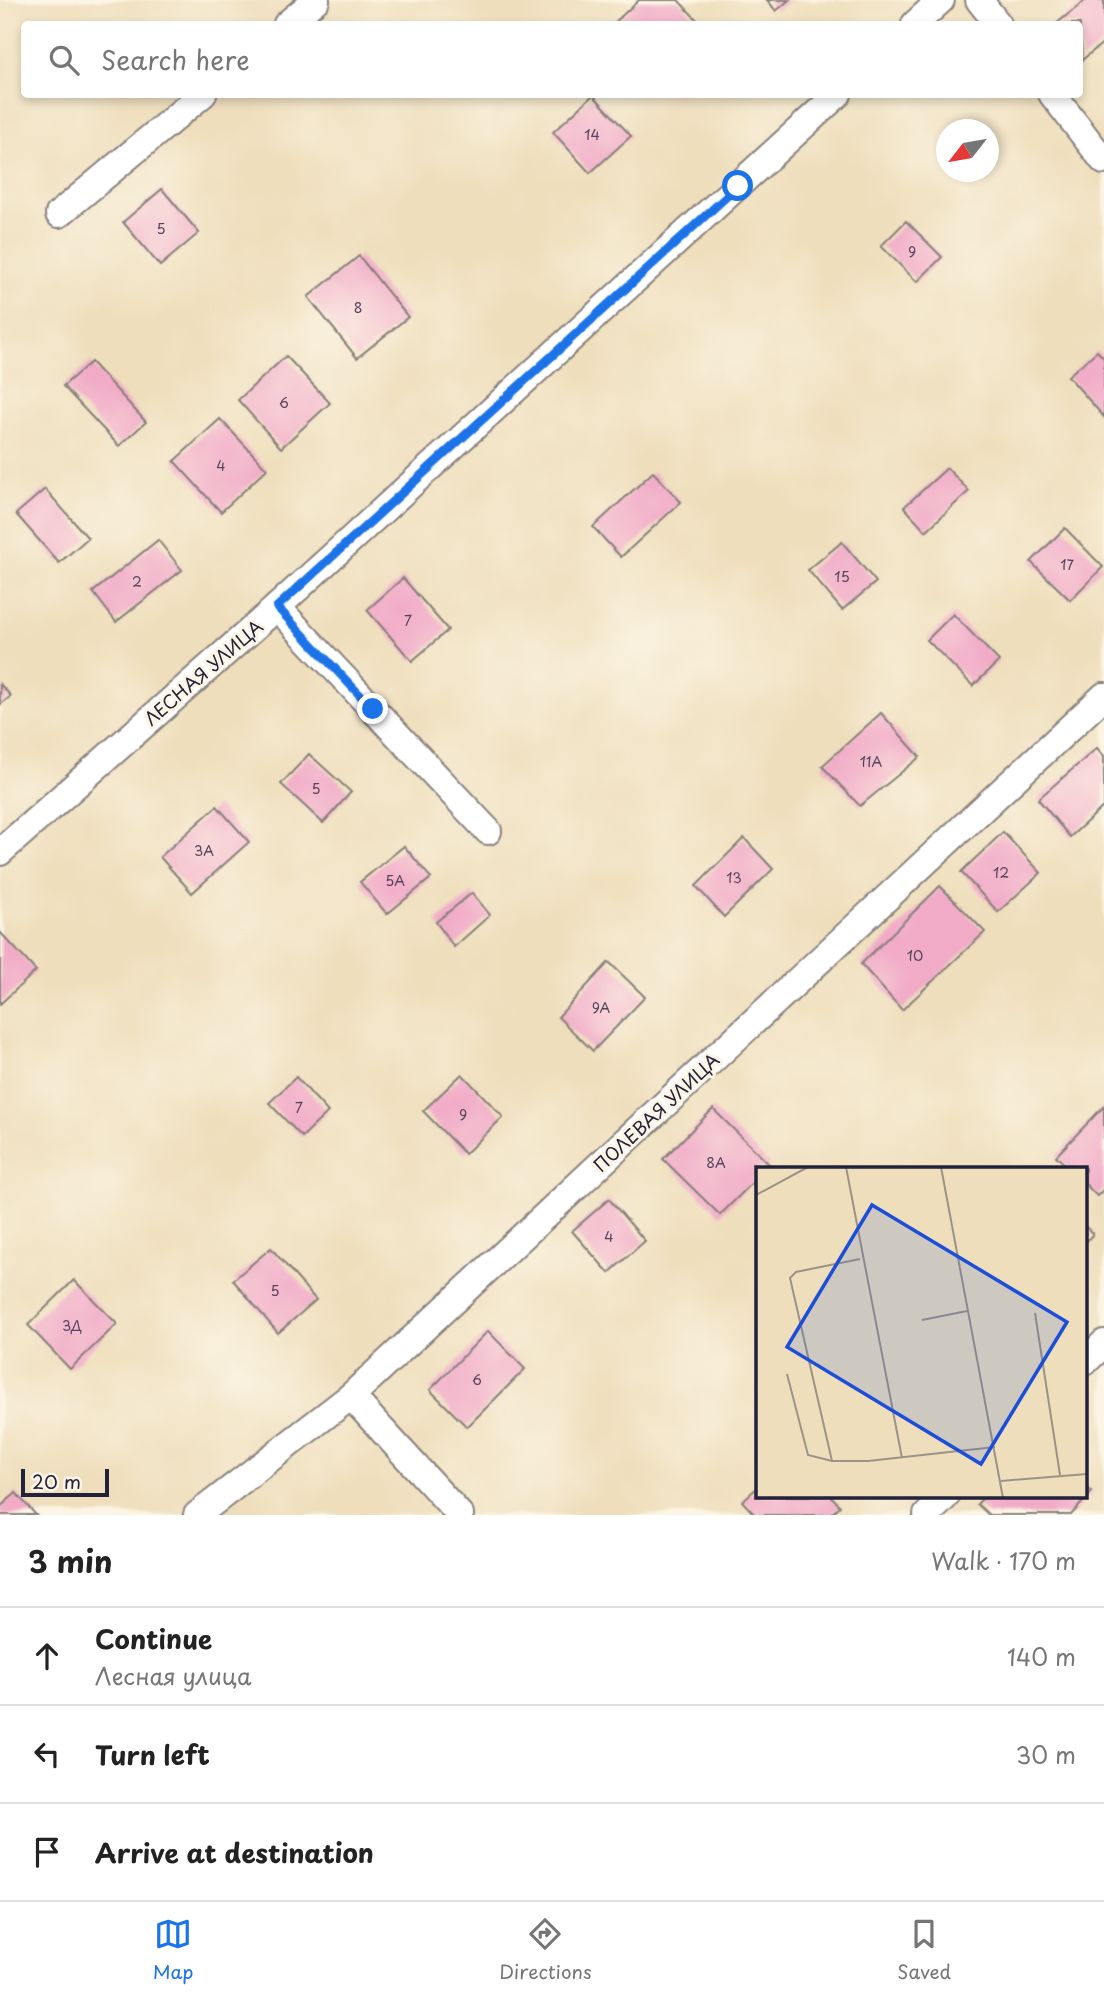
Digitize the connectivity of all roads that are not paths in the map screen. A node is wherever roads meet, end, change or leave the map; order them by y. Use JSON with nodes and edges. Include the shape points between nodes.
{"nodes":[{"id":1,"x":316,"y":0,"type":"edge"},
{"id":2,"x":942,"y":0,"type":"edge"},
{"id":3,"x":979,"y":0,"type":"edge"},
{"id":4,"x":291,"y":21,"type":"edge"},
{"id":5,"x":918,"y":21,"type":"edge"},
{"id":6,"x":996,"y":21,"type":"edge"},
{"id":7,"x":198,"y":98,"type":"edge"},
{"id":8,"x":834,"y":98,"type":"edge"},
{"id":9,"x":1055,"y":98,"type":"edge"},
{"id":10,"x":1104,"y":161,"type":"edge"},
{"id":11,"x":59,"y":214,"type":"dead end"},
{"id":12,"x":277,"y":607,"type":"junction"},
{"id":13,"x":1104,"y":696,"type":"edge"},
{"id":14,"x":488,"y":831,"type":"dead end"},
{"id":15,"x":0,"y":852,"type":"edge"},
{"id":16,"x":1104,"y":1343,"type":"edge"},
{"id":17,"x":1086,"y":1361,"type":"edge"},
{"id":18,"x":351,"y":1396,"type":"junction"},
{"id":19,"x":944,"y":1498,"type":"edge"},
{"id":20,"x":197,"y":1515,"type":"edge"},
{"id":21,"x":460,"y":1515,"type":"edge"},
{"id":22,"x":927,"y":1515,"type":"edge"}],
"edges":[{"from":1,"to":4,"type":"street"},
{"from":2,"to":5,"type":"street"},
{"from":3,"to":6,"type":"street"},
{"from":7,"to":11,"type":"street"},
{"from":8,"to":12,"type":"street","name":"ЛЕСНАЯ УЛИЦА"},
{"from":9,"to":10,"type":"street"},
{"from":12,"to":14,"type":"street"},
{"from":12,"to":15,"type":"street","name":"ЛЕСНАЯ УЛИЦА"},
{"from":13,"to":18,"type":"street","name":"ПОЛЕВАЯ УЛИЦА"},
{"from":16,"to":17,"type":"street"},
{"from":18,"to":20,"type":"street","name":"ПОЛЕВАЯ УЛИЦА"},
{"from":18,"to":21,"type":"street"},
{"from":19,"to":22,"type":"street"}]}
